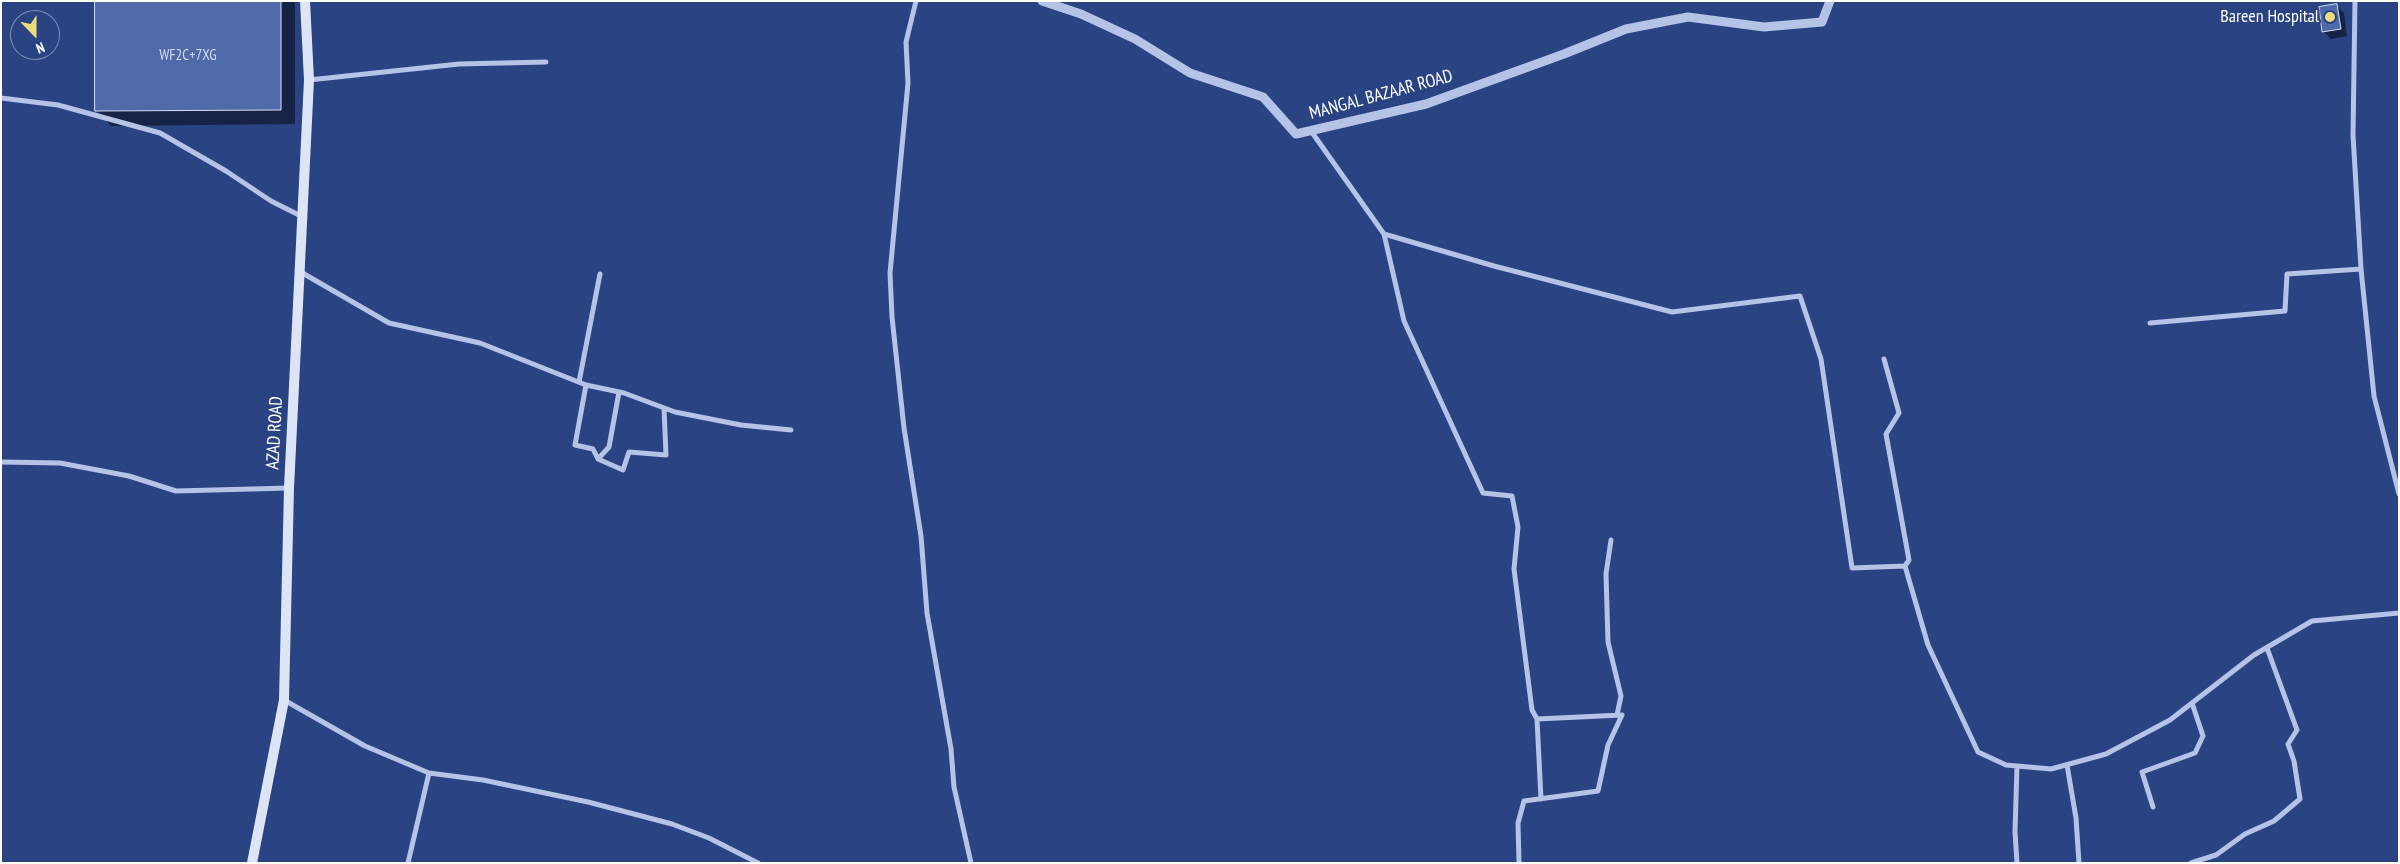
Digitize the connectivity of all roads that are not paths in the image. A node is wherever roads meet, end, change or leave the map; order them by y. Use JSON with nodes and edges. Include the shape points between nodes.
{"nodes":[{"id":1,"x":305,"y":1,"type":"edge"},
{"id":2,"x":916,"y":1,"type":"edge"},
{"id":3,"x":1042,"y":1,"type":"edge"},
{"id":4,"x":1830,"y":1,"type":"edge"},
{"id":5,"x":2355,"y":1,"type":"edge"},
{"id":6,"x":546,"y":62,"type":"dead end"},
{"id":7,"x":309,"y":80,"type":"junction"},
{"id":8,"x":1,"y":98,"type":"edge"},
{"id":9,"x":1311,"y":131,"type":"junction"},
{"id":10,"x":301,"y":216,"type":"junction"},
{"id":11,"x":1384,"y":234,"type":"junction"},
{"id":12,"x":2361,"y":269,"type":"junction"},
{"id":13,"x":299,"y":271,"type":"junction"},
{"id":14,"x":600,"y":274,"type":"dead end"},
{"id":15,"x":2150,"y":323,"type":"dead end"},
{"id":16,"x":1884,"y":359,"type":"dead end"},
{"id":17,"x":580,"y":382,"type":"junction"},
{"id":18,"x":586,"y":384,"type":"junction"},
{"id":19,"x":619,"y":392,"type":"junction"},
{"id":20,"x":664,"y":408,"type":"junction"},
{"id":21,"x":791,"y":430,"type":"dead end"},
{"id":22,"x":598,"y":460,"type":"junction"},
{"id":23,"x":1,"y":462,"type":"edge"},
{"id":24,"x":288,"y":488,"type":"junction"},
{"id":25,"x":2399,"y":494,"type":"edge"},
{"id":26,"x":1611,"y":540,"type":"dead end"},
{"id":27,"x":1905,"y":566,"type":"junction"},
{"id":28,"x":2399,"y":613,"type":"edge"},
{"id":29,"x":2266,"y":648,"type":"junction"},
{"id":30,"x":284,"y":700,"type":"junction"},
{"id":31,"x":2192,"y":703,"type":"junction"},
{"id":32,"x":1617,"y":715,"type":"junction"},
{"id":33,"x":1537,"y":719,"type":"junction"},
{"id":34,"x":2067,"y":765,"type":"junction"},
{"id":35,"x":2017,"y":766,"type":"junction"},
{"id":36,"x":429,"y":773,"type":"junction"},
{"id":37,"x":1541,"y":799,"type":"junction"},
{"id":38,"x":2153,"y":807,"type":"dead end"},
{"id":39,"x":252,"y":863,"type":"edge"},
{"id":40,"x":408,"y":863,"type":"edge"},
{"id":41,"x":758,"y":863,"type":"edge"},
{"id":42,"x":971,"y":863,"type":"edge"},
{"id":43,"x":1519,"y":863,"type":"edge"},
{"id":44,"x":2018,"y":863,"type":"edge"},
{"id":45,"x":2079,"y":863,"type":"edge"},
{"id":46,"x":2190,"y":863,"type":"edge"}],
"edges":[{"from":1,"to":7,"type":"main road","name":"AZAD ROAD"},
{"from":2,"to":42,"type":"street","via":[[906,42],[908,84],[890,273],[892,318],[904,428],[921,536],[927,612],[951,749],[954,787]]},
{"from":3,"to":9,"type":"street","name":"MANGAL BAZAAR ROAD","via":[[1081,14],[1135,39],[1190,73],[1263,97],[1296,134]]},
{"from":4,"to":9,"type":"street","name":"MANGAL BAZAAR ROAD","via":[[1822,22],[1764,27],[1688,17],[1626,29],[1426,104]]},
{"from":5,"to":12,"type":"street","via":[[2353,135]]},
{"from":6,"to":7,"type":"street","via":[[459,64]]},
{"from":7,"to":10,"type":"main road","name":"AZAD ROAD"},
{"from":8,"to":10,"type":"street","via":[[58,105],[160,133]]},
{"from":9,"to":11,"type":"street"},
{"from":10,"to":13,"type":"main road","name":"AZAD ROAD"},
{"from":11,"to":27,"type":"street","via":[[1672,312],[1800,296],[1821,359],[1852,568]]},
{"from":11,"to":33,"type":"street","via":[[1404,320],[1483,493],[1512,496],[1518,527],[1514,569],[1532,710]]},
{"from":12,"to":15,"type":"street","via":[[2287,274],[2285,310]]},
{"from":12,"to":25,"type":"street","via":[[2374,396]]},
{"from":13,"to":17,"type":"street","via":[[389,323],[480,343]]},
{"from":13,"to":24,"type":"main road","name":"AZAD ROAD"},
{"from":14,"to":17,"type":"street"},
{"from":16,"to":27,"type":"street","via":[[1899,413],[1886,434],[1909,560]]},
{"from":17,"to":18,"type":"street"},
{"from":18,"to":19,"type":"street"},
{"from":18,"to":22,"type":"street","via":[[575,445],[593,449]]},
{"from":19,"to":20,"type":"street"},
{"from":19,"to":22,"type":"street","via":[[609,447]]},
{"from":20,"to":21,"type":"street","via":[[741,425]]},
{"from":20,"to":22,"type":"street","via":[[666,455],[629,452],[624,470]]},
{"from":23,"to":24,"type":"street","via":[[60,463],[129,476],[176,491]]},
{"from":24,"to":30,"type":"main road","name":"AZAD ROAD"},
{"from":26,"to":32,"type":"street","via":[[1606,574],[1608,642],[1621,696]]},
{"from":27,"to":35,"type":"street","via":[[1928,646],[1978,752],[2006,765]]},
{"from":28,"to":29,"type":"street","via":[[2312,621]]},
{"from":29,"to":31,"type":"street"},
{"from":29,"to":46,"type":"street","via":[[2297,730],[2288,744],[2300,799],[2274,822],[2245,834],[2216,855]]},
{"from":30,"to":36,"type":"street","via":[[365,746]]},
{"from":30,"to":39,"type":"main road","name":"AZAD ROAD"},
{"from":31,"to":34,"type":"street","via":[[2170,720],[2106,754]]},
{"from":31,"to":38,"type":"street","via":[[2203,736],[2194,753],[2142,772]]},
{"from":32,"to":33,"type":"street"},
{"from":32,"to":37,"type":"street","via":[[1622,715],[1608,744],[1598,791]]},
{"from":33,"to":37,"type":"street"},
{"from":34,"to":35,"type":"street","via":[[2051,769]]},
{"from":34,"to":45,"type":"street"},
{"from":35,"to":44,"type":"street","via":[[2014,832]]},
{"from":36,"to":40,"type":"street"},
{"from":36,"to":41,"type":"street","via":[[483,780],[588,802],[672,824],[709,838]]},
{"from":37,"to":43,"type":"street","via":[[1524,801],[1518,823]]}]}
